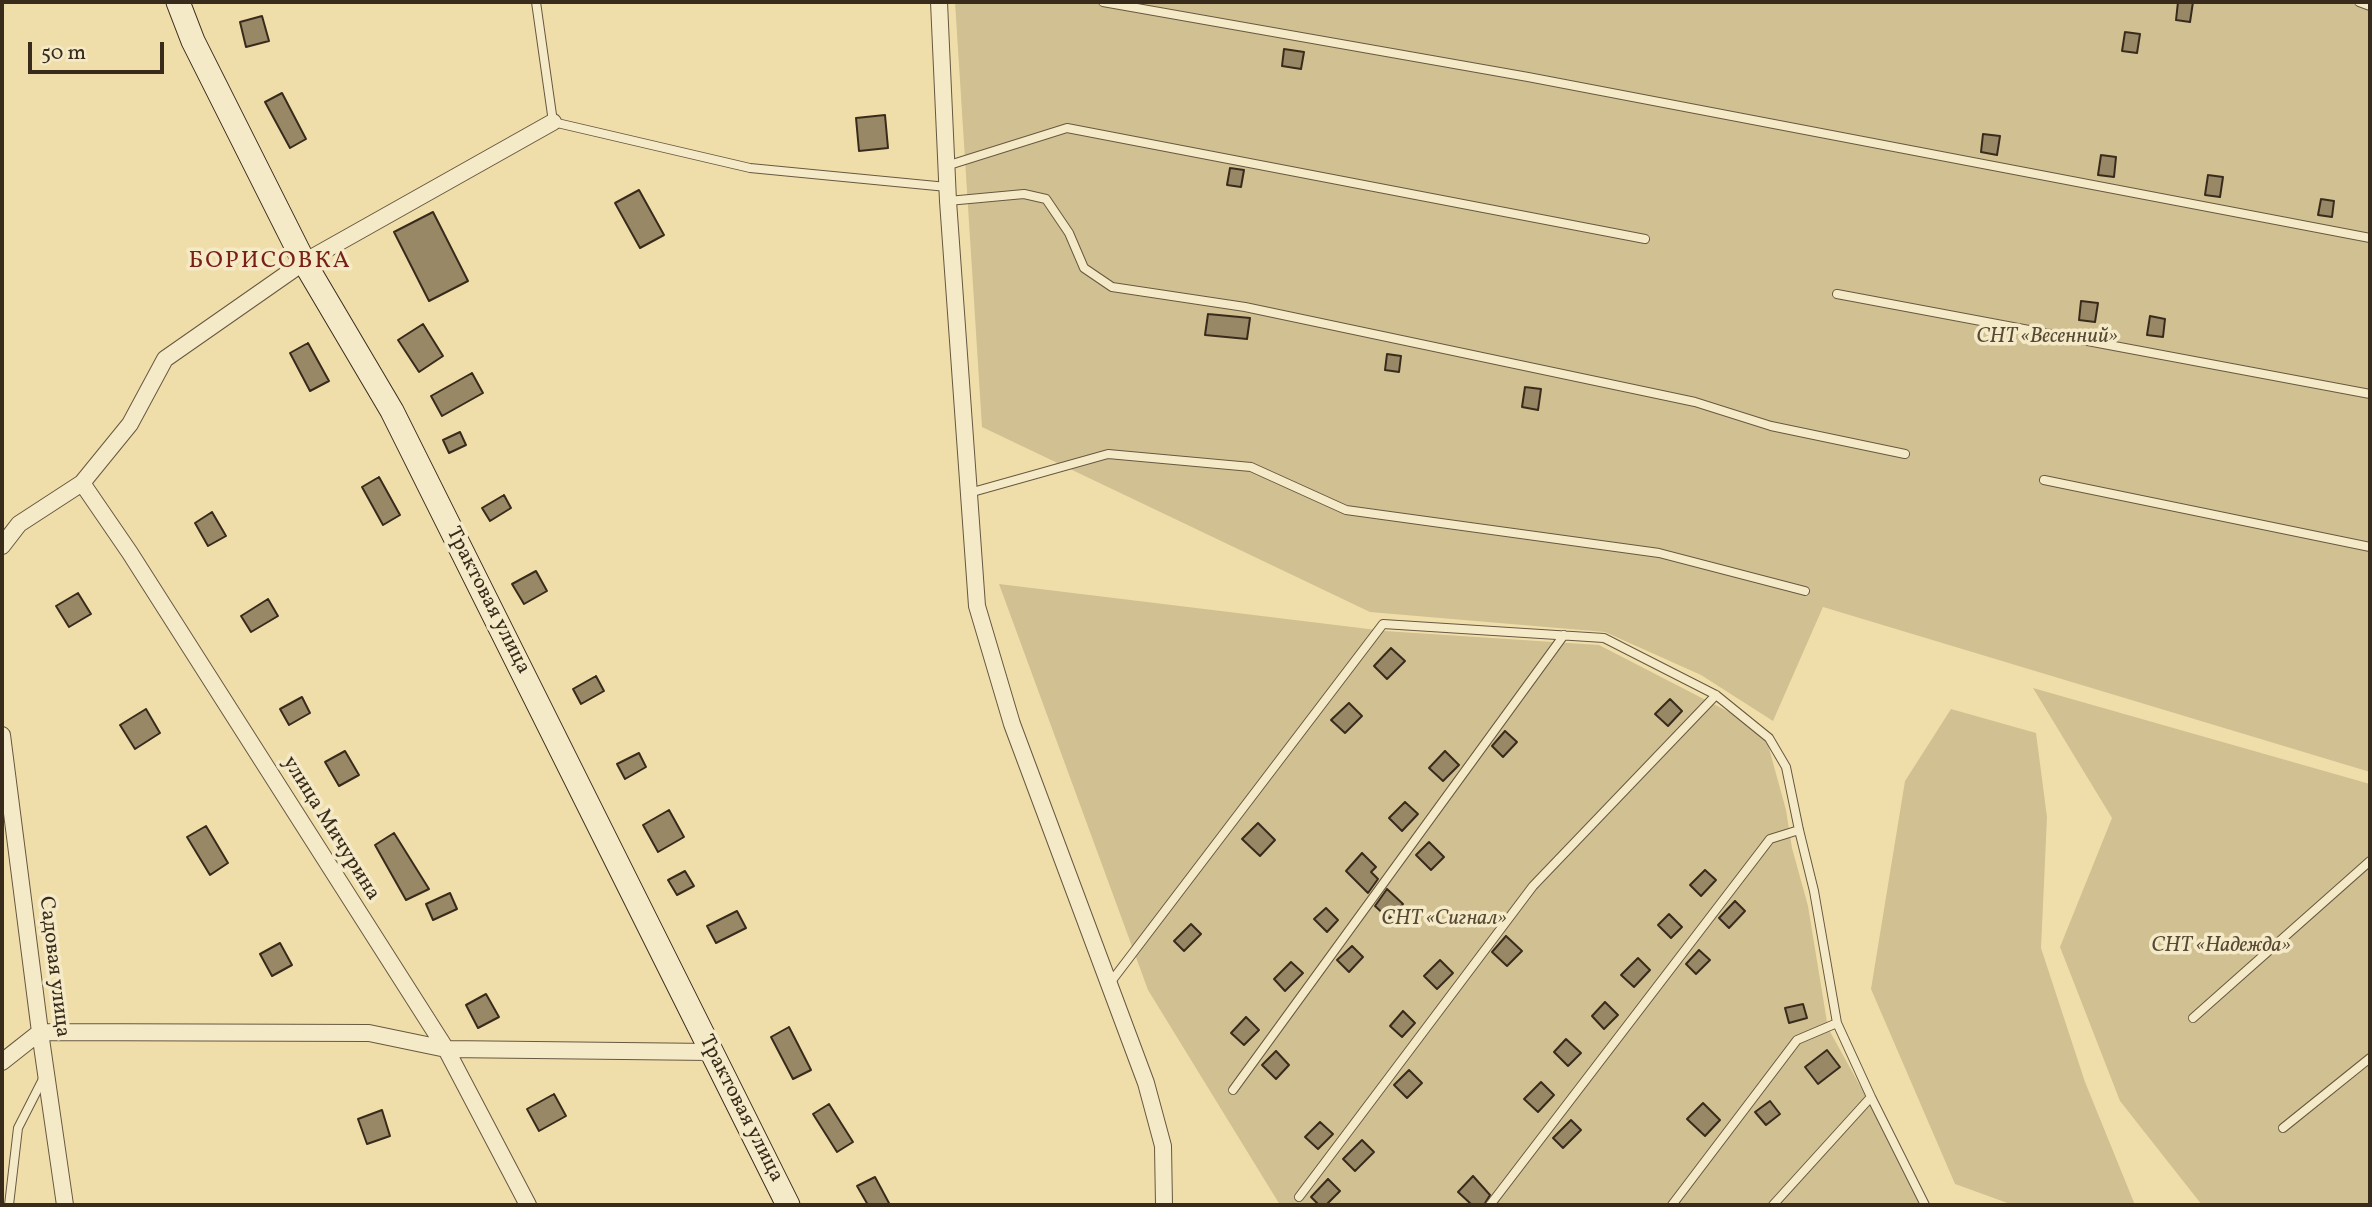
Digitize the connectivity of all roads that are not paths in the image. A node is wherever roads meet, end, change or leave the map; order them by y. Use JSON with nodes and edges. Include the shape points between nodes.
{"nodes":[{"id":1,"x":178,"y":2,"type":"edge"},
{"id":2,"x":536,"y":2,"type":"edge"},
{"id":3,"x":939,"y":2,"type":"edge"},
{"id":4,"x":1103,"y":2,"type":"edge"},
{"id":5,"x":2359,"y":2,"type":"edge"},
{"id":6,"x":2370,"y":5,"type":"edge"},
{"id":7,"x":553,"y":122,"type":"junction"},
{"id":8,"x":946,"y":166,"type":"junction"},
{"id":9,"x":948,"y":194,"type":"junction"},
{"id":10,"x":2370,"y":238,"type":"edge"},
{"id":11,"x":1645,"y":239,"type":"dead end"},
{"id":12,"x":304,"y":262,"type":"junction"},
{"id":13,"x":1837,"y":294,"type":"dead end"},
{"id":14,"x":2370,"y":394,"type":"edge"},
{"id":15,"x":1905,"y":454,"type":"dead end"},
{"id":16,"x":2044,"y":480,"type":"dead end"},
{"id":17,"x":82,"y":483,"type":"junction"},
{"id":18,"x":969,"y":493,"type":"junction"},
{"id":19,"x":19,"y":524,"type":"junction"},
{"id":20,"x":2,"y":527,"type":"edge"},
{"id":21,"x":2,"y":546,"type":"edge"},
{"id":22,"x":2370,"y":547,"type":"edge"},
{"id":23,"x":1805,"y":590,"type":"dead end"},
{"id":24,"x":1564,"y":635,"type":"junction"},
{"id":25,"x":1716,"y":695,"type":"junction"},
{"id":26,"x":2,"y":734,"type":"edge"},
{"id":27,"x":1799,"y":830,"type":"junction"},
{"id":28,"x":2370,"y":861,"type":"edge"},
{"id":29,"x":1110,"y":983,"type":"junction"},
{"id":30,"x":2193,"y":1018,"type":"dead end"},
{"id":31,"x":1837,"y":1023,"type":"junction"},
{"id":32,"x":40,"y":1031,"type":"junction"},
{"id":33,"x":446,"y":1049,"type":"junction"},
{"id":34,"x":711,"y":1052,"type":"junction"},
{"id":35,"x":2370,"y":1058,"type":"edge"},
{"id":36,"x":2,"y":1062,"type":"edge"},
{"id":37,"x":46,"y":1074,"type":"junction"},
{"id":38,"x":1233,"y":1090,"type":"dead end"},
{"id":39,"x":1871,"y":1097,"type":"junction"},
{"id":40,"x":2283,"y":1128,"type":"dead end"},
{"id":41,"x":1300,"y":1197,"type":"dead end"},
{"id":42,"x":9,"y":1205,"type":"edge"},
{"id":43,"x":65,"y":1205,"type":"edge"},
{"id":44,"x":528,"y":1205,"type":"edge"},
{"id":45,"x":788,"y":1205,"type":"edge"},
{"id":46,"x":1164,"y":1205,"type":"edge"},
{"id":47,"x":1490,"y":1205,"type":"edge"},
{"id":48,"x":1672,"y":1205,"type":"edge"},
{"id":49,"x":1773,"y":1205,"type":"edge"},
{"id":50,"x":1925,"y":1205,"type":"edge"}],
"edges":[{"from":1,"to":12,"type":"main road","name":"Трактовая улица","via":[[193,41]]},
{"from":2,"to":7,"type":"lane"},
{"from":3,"to":8,"type":"street"},
{"from":4,"to":10,"type":"lane","via":[[1542,79]]},
{"from":5,"to":6,"type":"lane"},
{"from":7,"to":9,"type":"lane","via":[[750,168]]},
{"from":7,"to":12,"type":"street"},
{"from":8,"to":9,"type":"street"},
{"from":8,"to":11,"type":"lane","via":[[1068,128]]},
{"from":9,"to":15,"type":"lane","via":[[1024,194],[1046,199],[1069,233],[1084,268],[1112,287],[1327,324],[1695,402],[1770,426]]},
{"from":9,"to":18,"type":"street"},
{"from":12,"to":17,"type":"street","via":[[165,359],[130,424]]},
{"from":12,"to":34,"type":"main road","name":"Трактовая улица","via":[[392,411]]},
{"from":13,"to":14,"type":"lane"},
{"from":16,"to":22,"type":"lane"},
{"from":17,"to":19,"type":"street"},
{"from":17,"to":33,"type":"street","name":"улица Мичурина"},
{"from":18,"to":23,"type":"lane","via":[[1108,454],[1251,467],[1346,510],[1659,553]]},
{"from":18,"to":29,"type":"street","via":[[977,606],[1012,724]]},
{"from":19,"to":20,"type":"street"},
{"from":19,"to":21,"type":"street"},
{"from":24,"to":25,"type":"lane","via":[[1604,638]]},
{"from":24,"to":29,"type":"lane","via":[[1383,624]]},
{"from":24,"to":38,"type":"lane"},
{"from":25,"to":27,"type":"lane","via":[[1769,738],[1786,767]]},
{"from":25,"to":41,"type":"lane","via":[[1533,886]]},
{"from":26,"to":32,"type":"street","name":"Садовая улица"},
{"from":27,"to":31,"type":"lane"},
{"from":27,"to":47,"type":"lane","via":[[1770,838]]},
{"from":28,"to":30,"type":"lane"},
{"from":29,"to":46,"type":"street","via":[[1163,1146]]},
{"from":31,"to":39,"type":"lane"},
{"from":31,"to":48,"type":"lane","via":[[1797,1041]]},
{"from":32,"to":33,"type":"street","via":[[369,1033]]},
{"from":32,"to":36,"type":"street"},
{"from":32,"to":37,"type":"street","name":"Садовая улица"},
{"from":33,"to":34,"type":"street"},
{"from":33,"to":44,"type":"street","name":"улица Мичурина"},
{"from":34,"to":45,"type":"main road","name":"Трактовая улица"},
{"from":35,"to":40,"type":"lane"},
{"from":37,"to":42,"type":"lane","via":[[18,1128]]},
{"from":37,"to":43,"type":"street","name":"Садовая улица"},
{"from":39,"to":49,"type":"lane"},
{"from":39,"to":50,"type":"lane"}]}
